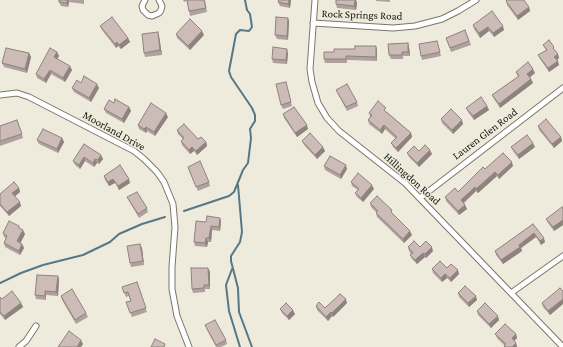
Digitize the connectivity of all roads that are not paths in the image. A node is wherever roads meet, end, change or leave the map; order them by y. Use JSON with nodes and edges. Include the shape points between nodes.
{"nodes":[{"id":1,"x":145,"y":0,"type":"edge"},
{"id":2,"x":159,"y":0,"type":"edge"},
{"id":3,"x":315,"y":0,"type":"edge"},
{"id":4,"x":476,"y":0,"type":"edge"},
{"id":5,"x":313,"y":23,"type":"junction"},
{"id":6,"x":563,"y":88,"type":"edge"},
{"id":7,"x":0,"y":95,"type":"edge"},
{"id":8,"x":420,"y":198,"type":"junction"},
{"id":9,"x":563,"y":256,"type":"edge"},
{"id":10,"x":511,"y":293,"type":"junction"},
{"id":11,"x":36,"y":326,"type":"dead end"},
{"id":12,"x":20,"y":347,"type":"edge"},
{"id":13,"x":189,"y":347,"type":"edge"},
{"id":14,"x":563,"y":347,"type":"edge"}],
"edges":[{"from":1,"to":2,"type":"street","via":[[143,10],[152,16],[161,10]]},
{"from":3,"to":5,"type":"street","name":"Hillingdon Road"},
{"from":4,"to":5,"type":"street","name":"Rock Springs Road","via":[[442,19],[415,26],[393,28]]},
{"from":5,"to":8,"type":"street","name":"Hillingdon Road","via":[[310,69],[314,91],[322,111],[339,131]]},
{"from":6,"to":8,"type":"street","name":"Lauren Glen Road"},
{"from":7,"to":13,"type":"street","name":"Moorland Drive","via":[[17,93],[29,97],[134,151],[157,172],[173,204],[175,227],[172,289],[177,316]]},
{"from":8,"to":10,"type":"street","name":"Hillingdon Road"},
{"from":9,"to":10,"type":"street"},
{"from":10,"to":14,"type":"street","name":"Hillingdon Road"},
{"from":11,"to":12,"type":"street"}]}
